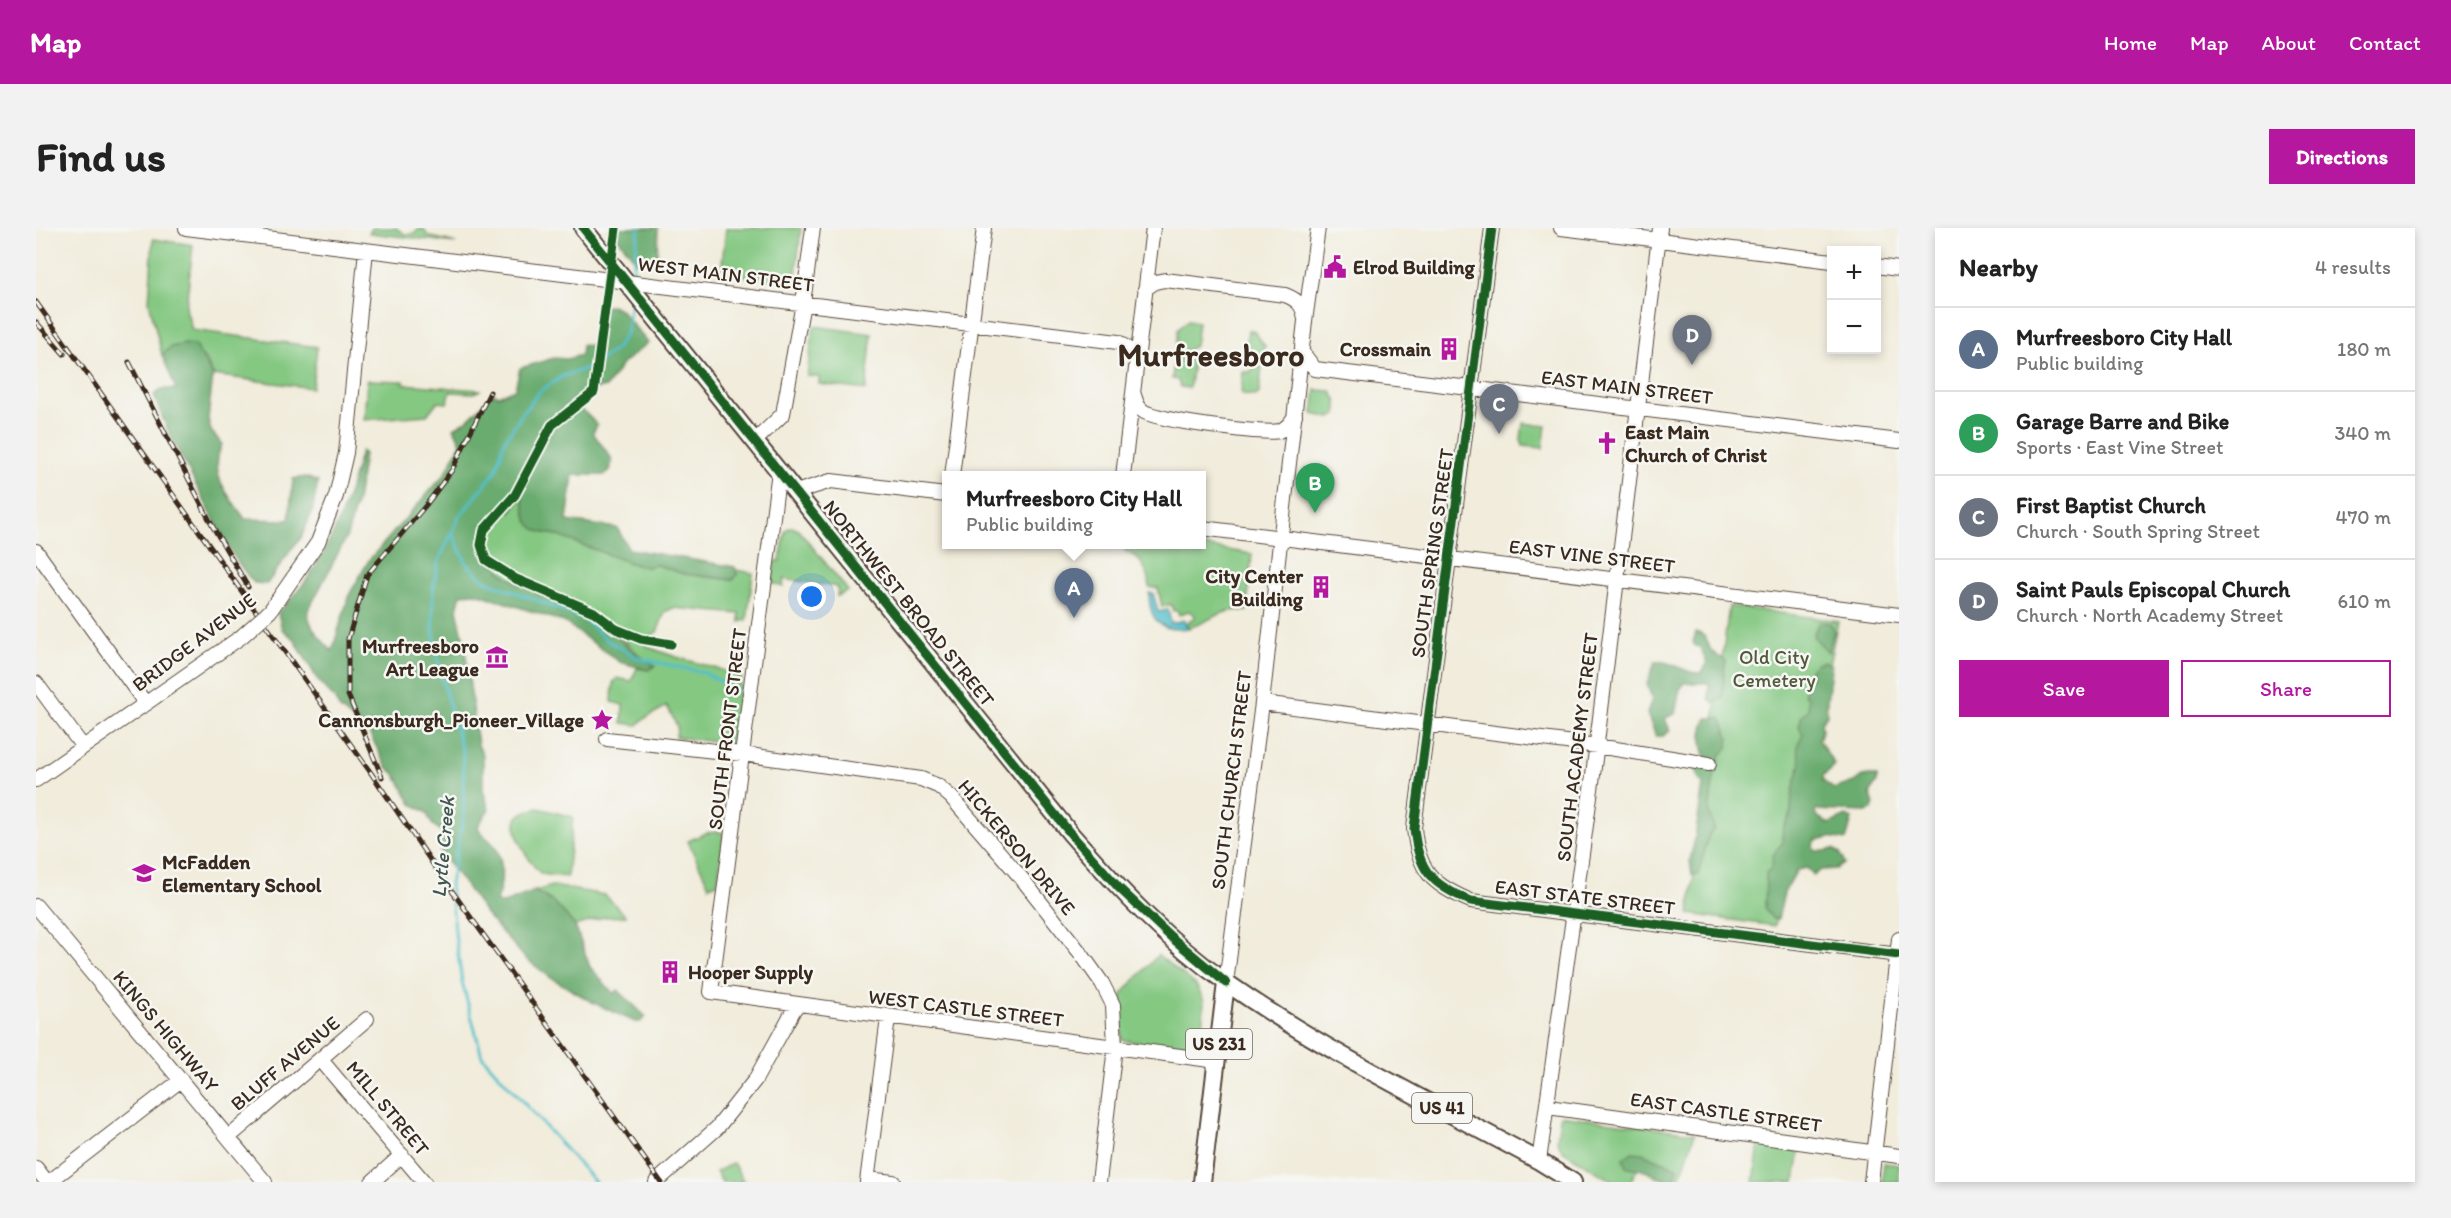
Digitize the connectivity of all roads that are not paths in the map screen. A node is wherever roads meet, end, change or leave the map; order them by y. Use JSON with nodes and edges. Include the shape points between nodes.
{"nodes":[{"id":1,"x":186,"y":228,"type":"edge"},
{"id":2,"x":583,"y":228,"type":"edge"},
{"id":3,"x":813,"y":228,"type":"edge"},
{"id":4,"x":984,"y":228,"type":"edge"},
{"id":5,"x":1153,"y":228,"type":"edge"},
{"id":6,"x":1318,"y":228,"type":"edge"},
{"id":7,"x":1492,"y":228,"type":"edge"},
{"id":8,"x":1561,"y":228,"type":"edge"},
{"id":9,"x":239,"y":231,"type":"edge"},
{"id":10,"x":1659,"y":234,"type":"edge"},
{"id":11,"x":366,"y":250,"type":"junction"},
{"id":12,"x":1827,"y":260,"type":"edge"},
{"id":13,"x":1881,"y":267,"type":"edge"},
{"id":14,"x":1899,"y":269,"type":"edge"},
{"id":15,"x":615,"y":280,"type":"junction"},
{"id":16,"x":1145,"y":289,"type":"junction"},
{"id":17,"x":804,"y":303,"type":"junction"},
{"id":18,"x":1305,"y":321,"type":"junction"},
{"id":19,"x":972,"y":324,"type":"junction"},
{"id":20,"x":1142,"y":327,"type":"junction"},
{"id":21,"x":1118,"y":342,"type":"junction"},
{"id":22,"x":1302,"y":352,"type":"junction"},
{"id":23,"x":1138,"y":362,"type":"junction"},
{"id":24,"x":1315,"y":369,"type":"junction"},
{"id":25,"x":1299,"y":383,"type":"junction"},
{"id":26,"x":1472,"y":388,"type":"junction"},
{"id":27,"x":1134,"y":395,"type":"junction"},
{"id":28,"x":1638,"y":408,"type":"junction"},
{"id":29,"x":1297,"y":409,"type":"junction"},
{"id":30,"x":755,"y":441,"type":"junction"},
{"id":31,"x":1899,"y":441,"type":"edge"},
{"id":32,"x":779,"y":471,"type":"junction"},
{"id":33,"x":953,"y":471,"type":"edge"},
{"id":34,"x":1123,"y":471,"type":"edge"},
{"id":35,"x":796,"y":492,"type":"junction"},
{"id":36,"x":942,"y":495,"type":"edge"},
{"id":37,"x":1206,"y":528,"type":"edge"},
{"id":38,"x":1280,"y":537,"type":"junction"},
{"id":39,"x":36,"y":551,"type":"edge"},
{"id":40,"x":1448,"y":558,"type":"junction"},
{"id":41,"x":1618,"y":579,"type":"junction"},
{"id":42,"x":1899,"y":615,"type":"edge"},
{"id":43,"x":36,"y":683,"type":"edge"},
{"id":44,"x":1262,"y":703,"type":"junction"},
{"id":45,"x":146,"y":704,"type":"junction"},
{"id":46,"x":1428,"y":724,"type":"junction"},
{"id":47,"x":607,"y":739,"type":"dead end"},
{"id":48,"x":1597,"y":746,"type":"junction"},
{"id":49,"x":83,"y":747,"type":"junction"},
{"id":50,"x":742,"y":754,"type":"junction"},
{"id":51,"x":1708,"y":764,"type":"dead end"},
{"id":52,"x":36,"y":780,"type":"edge"},
{"id":53,"x":36,"y":906,"type":"edge"},
{"id":54,"x":1575,"y":913,"type":"junction"},
{"id":55,"x":1899,"y":939,"type":"edge"},
{"id":56,"x":1898,"y":955,"type":"edge"},
{"id":57,"x":1226,"y":982,"type":"junction"},
{"id":58,"x":711,"y":992,"type":"joint"},
{"id":59,"x":797,"y":1004,"type":"junction"},
{"id":60,"x":888,"y":1018,"type":"junction"},
{"id":61,"x":367,"y":1019,"type":"dead end"},
{"id":62,"x":1115,"y":1047,"type":"junction"},
{"id":63,"x":321,"y":1060,"type":"junction"},
{"id":64,"x":1216,"y":1061,"type":"junction"},
{"id":65,"x":181,"y":1080,"type":"junction"},
{"id":66,"x":1548,"y":1107,"type":"junction"},
{"id":67,"x":229,"y":1137,"type":"junction"},
{"id":68,"x":1874,"y":1152,"type":"junction"},
{"id":69,"x":402,"y":1155,"type":"junction"},
{"id":70,"x":1899,"y":1156,"type":"edge"},
{"id":71,"x":1539,"y":1161,"type":"junction"},
{"id":72,"x":36,"y":1168,"type":"edge"},
{"id":73,"x":867,"y":1180,"type":"edge"},
{"id":74,"x":48,"y":1182,"type":"edge"},
{"id":75,"x":265,"y":1182,"type":"edge"},
{"id":76,"x":372,"y":1182,"type":"edge"},
{"id":77,"x":424,"y":1182,"type":"edge"},
{"id":78,"x":656,"y":1182,"type":"edge"},
{"id":79,"x":893,"y":1182,"type":"edge"},
{"id":80,"x":1099,"y":1182,"type":"edge"},
{"id":81,"x":1202,"y":1182,"type":"edge"},
{"id":82,"x":1573,"y":1182,"type":"edge"},
{"id":83,"x":1871,"y":1182,"type":"edge"}],
"edges":[{"from":1,"to":9,"type":"street","name":"WEST MAIN STREET"},
{"from":2,"to":15,"type":"main road","name":"NORTHWEST BROAD STREET","number":"US 41","via":[[609,262]]},
{"from":3,"to":17,"type":"street"},
{"from":4,"to":19,"type":"street"},
{"from":5,"to":16,"type":"street"},
{"from":6,"to":18,"type":"street"},
{"from":7,"to":26,"type":"street","name":"SOUTH SPRING STREET"},
{"from":8,"to":10,"type":"street"},
{"from":9,"to":11,"type":"street","name":"WEST MAIN STREET"},
{"from":10,"to":12,"type":"street"},
{"from":10,"to":28,"type":"street","name":"SOUTH ACADEMY STREET"},
{"from":11,"to":15,"type":"street","name":"WEST MAIN STREET"},
{"from":11,"to":45,"type":"street","name":"BRIDGE AVENUE","bridge":true,"via":[[346,453],[336,496],[318,542],[270,611],[241,637]]},
{"from":13,"to":14,"type":"street"},
{"from":15,"to":17,"type":"street","name":"WEST MAIN STREET"},
{"from":15,"to":30,"type":"main road","name":"NORTHWEST BROAD STREET","number":"US 41","via":[[644,305]]},
{"from":16,"to":18,"type":"street","via":[[1165,280],[1285,296],[1301,304]]},
{"from":16,"to":20,"type":"street"},
{"from":17,"to":19,"type":"street","name":"WEST MAIN STREET"},
{"from":17,"to":30,"type":"street","via":[[783,414]]},
{"from":18,"to":22,"type":"street"},
{"from":19,"to":21,"type":"street","name":"WEST MAIN STREET"},
{"from":19,"to":33,"type":"street"},
{"from":20,"to":21,"type":"street"},
{"from":20,"to":23,"type":"street"},
{"from":21,"to":23,"type":"street"},
{"from":22,"to":24,"type":"street"},
{"from":22,"to":25,"type":"street"},
{"from":23,"to":27,"type":"street"},
{"from":24,"to":25,"type":"street"},
{"from":24,"to":26,"type":"street","name":"EAST MAIN STREET"},
{"from":25,"to":29,"type":"street","name":"SOUTH CHURCH STREET"},
{"from":26,"to":28,"type":"street","name":"EAST MAIN STREET"},
{"from":26,"to":40,"type":"street","name":"SOUTH SPRING STREET"},
{"from":27,"to":29,"type":"street","via":[[1143,412],[1159,418],[1272,432],[1286,428]]},
{"from":27,"to":34,"type":"street"},
{"from":28,"to":31,"type":"street","name":"EAST MAIN STREET"},
{"from":28,"to":41,"type":"street","name":"SOUTH ACADEMY STREET"},
{"from":29,"to":38,"type":"street","name":"SOUTH CHURCH STREET"},
{"from":30,"to":32,"type":"main road","name":"NORTHWEST BROAD STREET","number":"US 41"},
{"from":32,"to":35,"type":"main road","name":"NORTHWEST BROAD STREET","number":"US 41"},
{"from":32,"to":50,"type":"street","name":"SOUTH FRONT STREET"},
{"from":35,"to":36,"type":"street","via":[[831,481]]},
{"from":35,"to":57,"type":"main road","name":"NORTHWEST BROAD STREET","number":"US 41","via":[[1070,832],[1128,896]]},
{"from":37,"to":38,"type":"street","name":"EAST VINE STREET"},
{"from":38,"to":40,"type":"street","name":"EAST VINE STREET"},
{"from":38,"to":44,"type":"street","name":"SOUTH CHURCH STREET"},
{"from":39,"to":45,"type":"street"},
{"from":40,"to":41,"type":"street","name":"EAST VINE STREET"},
{"from":40,"to":46,"type":"street","name":"SOUTH SPRING STREET"},
{"from":41,"to":42,"type":"street","name":"EAST VINE STREET"},
{"from":41,"to":48,"type":"street","name":"SOUTH ACADEMY STREET"},
{"from":43,"to":49,"type":"street"},
{"from":44,"to":46,"type":"street"},
{"from":44,"to":57,"type":"street","name":"SOUTH CHURCH STREET"},
{"from":45,"to":49,"type":"street","name":"BRIDGE AVENUE"},
{"from":46,"to":48,"type":"street"},
{"from":46,"to":54,"type":"street","name":"EAST STATE STREET","via":[[1414,828],[1416,851],[1435,882],[1471,901]]},
{"from":47,"to":50,"type":"street","name":"HICKERSON DRIVE"},
{"from":48,"to":51,"type":"street"},
{"from":48,"to":54,"type":"street","name":"SOUTH ACADEMY STREET"},
{"from":49,"to":52,"type":"street","name":"BRIDGE AVENUE"},
{"from":50,"to":58,"type":"street","name":"SOUTH FRONT STREET"},
{"from":50,"to":62,"type":"street","name":"HICKERSON DRIVE","via":[[921,779],[938,786],[1023,880],[1102,983],[1113,1005]]},
{"from":53,"to":65,"type":"street","name":"KINGS HIGHWAY"},
{"from":54,"to":56,"type":"street","name":"EAST STATE STREET"},
{"from":54,"to":66,"type":"street","name":"SOUTH ACADEMY STREET"},
{"from":55,"to":56,"type":"street"},
{"from":56,"to":68,"type":"street"},
{"from":57,"to":64,"type":"main road","name":"SOUTH CHURCH STREET","number":"US 231"},
{"from":57,"to":71,"type":"main road","number":"US 41","via":[[1310,1036]]},
{"from":58,"to":59,"type":"street","name":"WEST CASTLE STREET"},
{"from":59,"to":60,"type":"street","name":"WEST CASTLE STREET"},
{"from":59,"to":78,"type":"street","via":[[755,1080],[717,1128]]},
{"from":60,"to":62,"type":"street","name":"WEST CASTLE STREET"},
{"from":60,"to":73,"type":"street"},
{"from":61,"to":63,"type":"street","name":"BLUFF AVENUE"},
{"from":62,"to":64,"type":"street","name":"WEST CASTLE STREET"},
{"from":62,"to":80,"type":"street","name":"HICKERSON DRIVE"},
{"from":63,"to":67,"type":"street","name":"BLUFF AVENUE"},
{"from":63,"to":69,"type":"street","name":"MILL STREET"},
{"from":64,"to":81,"type":"main road","name":"SOUTH CHURCH STREET","number":"US 231"},
{"from":65,"to":67,"type":"street","name":"KINGS HIGHWAY"},
{"from":65,"to":74,"type":"street"},
{"from":66,"to":68,"type":"street","name":"EAST CASTLE STREET"},
{"from":66,"to":71,"type":"street","name":"SOUTH ACADEMY STREET"},
{"from":67,"to":75,"type":"street","name":"KINGS HIGHWAY"},
{"from":68,"to":70,"type":"street","name":"EAST CASTLE STREET"},
{"from":68,"to":83,"type":"street"},
{"from":69,"to":76,"type":"street"},
{"from":69,"to":77,"type":"street","name":"MILL STREET"},
{"from":71,"to":82,"type":"main road","number":"US 41"},
{"from":72,"to":74,"type":"street"},
{"from":73,"to":79,"type":"street"}]}
